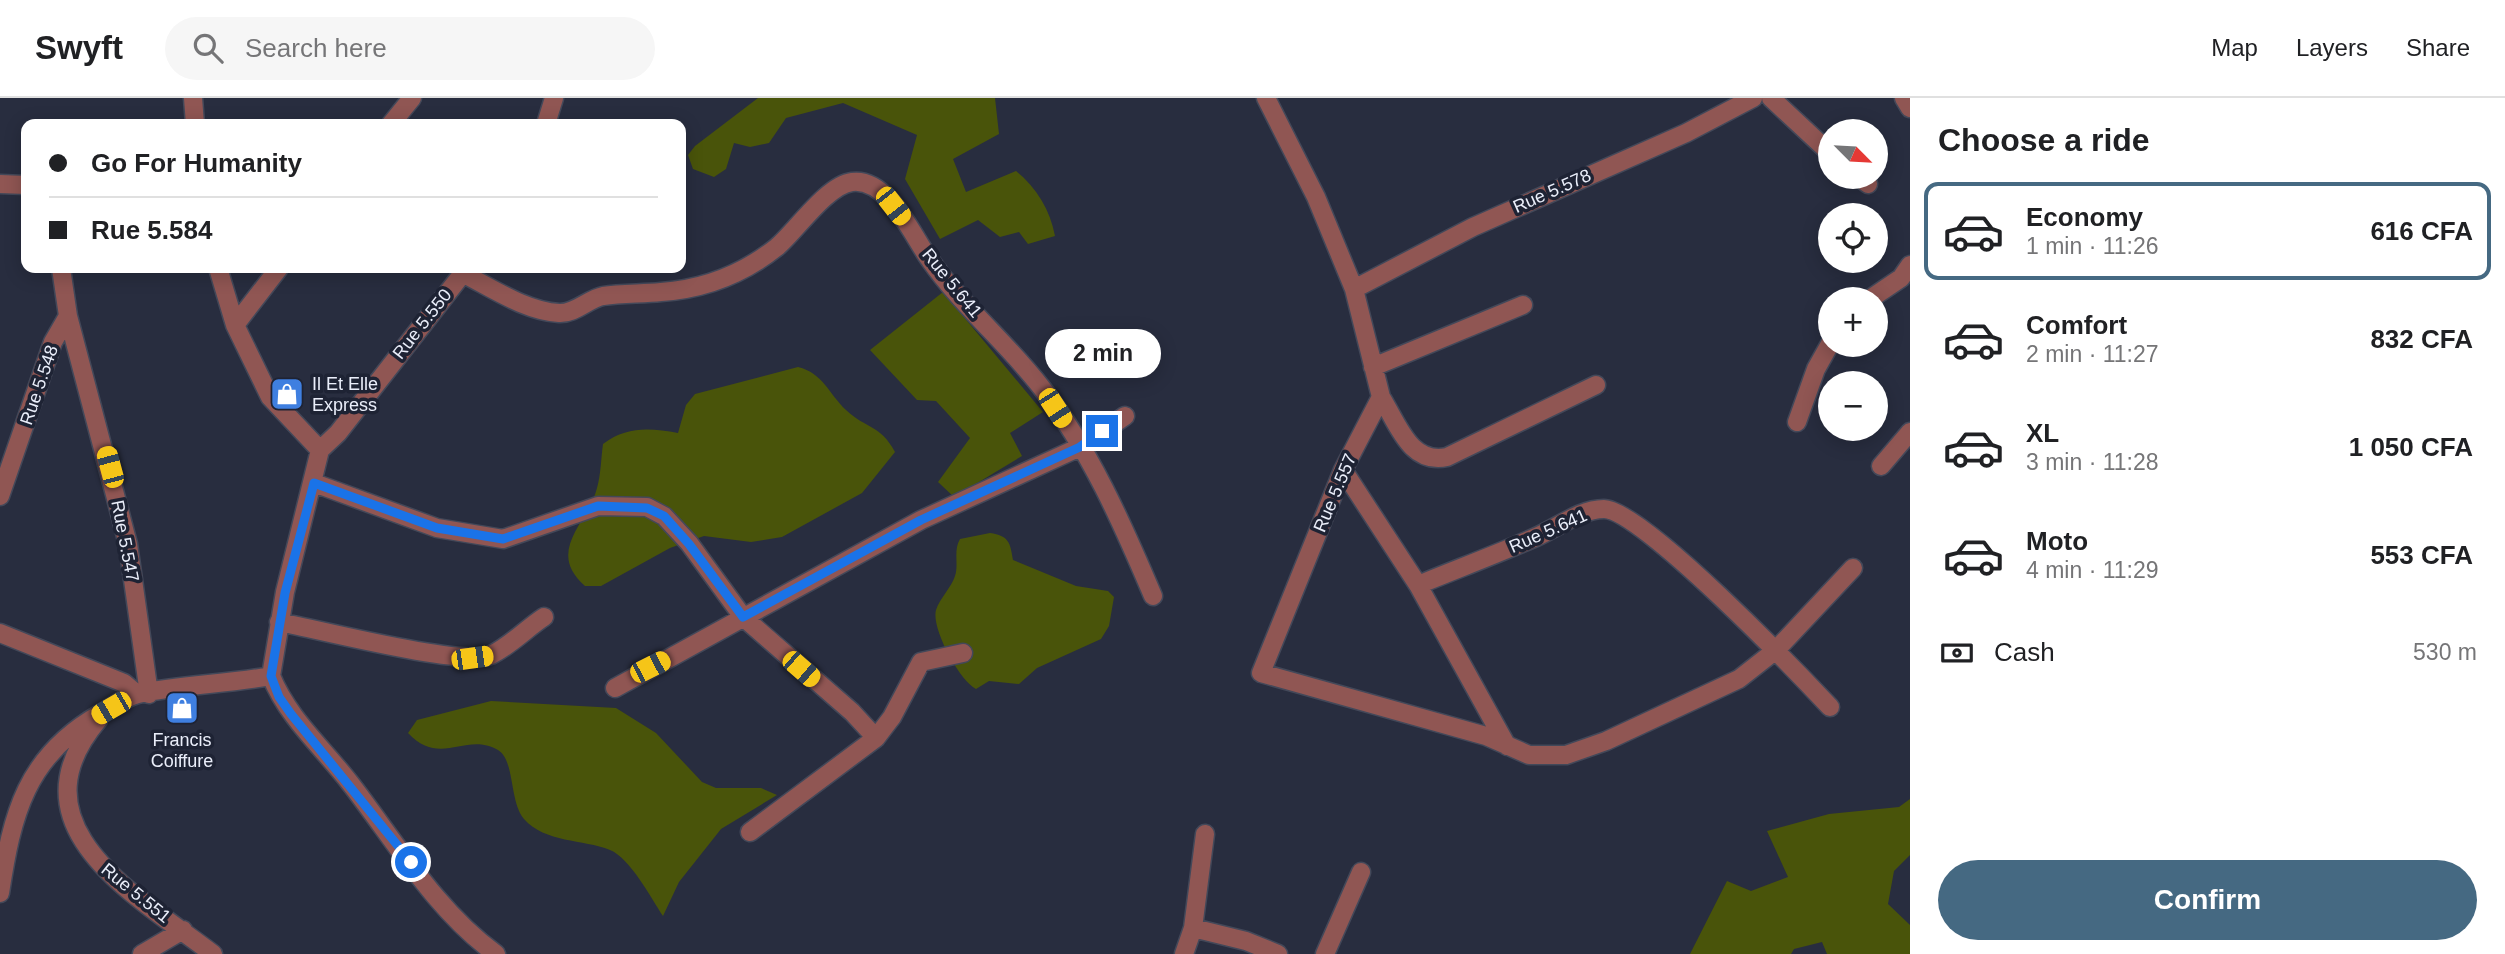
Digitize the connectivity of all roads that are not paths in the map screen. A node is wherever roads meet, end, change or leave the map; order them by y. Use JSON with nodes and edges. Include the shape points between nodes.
{"nodes":[{"id":1,"x":193,"y":98,"type":"edge"},
{"id":2,"x":412,"y":98,"type":"edge"},
{"id":3,"x":1266,"y":98,"type":"edge"},
{"id":4,"x":1753,"y":98,"type":"edge"},
{"id":5,"x":1771,"y":98,"type":"edge"},
{"id":6,"x":1904,"y":98,"type":"edge"},
{"id":7,"x":552,"y":99,"type":"edge"},
{"id":8,"x":1910,"y":108,"type":"edge"},
{"id":9,"x":195,"y":119,"type":"edge"},
{"id":10,"x":395,"y":119,"type":"edge"},
{"id":11,"x":547,"y":119,"type":"edge"},
{"id":12,"x":1818,"y":142,"type":"edge"},
{"id":13,"x":0,"y":184,"type":"edge"},
{"id":14,"x":21,"y":185,"type":"edge"},
{"id":15,"x":1910,"y":265,"type":"edge"},
{"id":16,"x":62,"y":273,"type":"edge"},
{"id":17,"x":219,"y":273,"type":"edge"},
{"id":18,"x":275,"y":273,"type":"edge"},
{"id":19,"x":462,"y":273,"type":"edge"},
{"id":20,"x":468,"y":273,"type":"edge"},
{"id":21,"x":1888,"y":287,"type":"edge"},
{"id":22,"x":1354,"y":289,"type":"junction"},
{"id":23,"x":1523,"y":305,"type":"dead end"},
{"id":24,"x":68,"y":316,"type":"junction"},
{"id":25,"x":235,"y":325,"type":"junction"},
{"id":26,"x":1822,"y":357,"type":"edge"},
{"id":27,"x":1373,"y":367,"type":"junction"},
{"id":28,"x":1596,"y":385,"type":"dead end"},
{"id":29,"x":1381,"y":397,"type":"junction"},
{"id":30,"x":1125,"y":416,"type":"dead end"},
{"id":31,"x":1797,"y":422,"type":"dead end"},
{"id":32,"x":1910,"y":432,"type":"edge"},
{"id":33,"x":1080,"y":447,"type":"junction"},
{"id":34,"x":320,"y":450,"type":"junction"},
{"id":35,"x":1881,"y":466,"type":"dead end"},
{"id":36,"x":1343,"y":470,"type":"junction"},
{"id":37,"x":314,"y":483,"type":"junction"},
{"id":38,"x":0,"y":496,"type":"edge"},
{"id":39,"x":1853,"y":568,"type":"dead end"},
{"id":40,"x":1418,"y":585,"type":"junction"},
{"id":41,"x":1153,"y":596,"type":"dead end"},
{"id":42,"x":544,"y":617,"type":"dead end"},
{"id":43,"x":743,"y":617,"type":"junction"},
{"id":44,"x":279,"y":622,"type":"junction"},
{"id":45,"x":0,"y":633,"type":"edge"},
{"id":46,"x":1776,"y":650,"type":"junction"},
{"id":47,"x":963,"y":653,"type":"dead end"},
{"id":48,"x":271,"y":676,"type":"junction"},
{"id":49,"x":615,"y":688,"type":"dead end"},
{"id":50,"x":143,"y":694,"type":"junction"},
{"id":51,"x":1830,"y":707,"type":"dead end"},
{"id":52,"x":111,"y":708,"type":"junction"},
{"id":53,"x":876,"y":738,"type":"junction"},
{"id":54,"x":1507,"y":746,"type":"junction"},
{"id":55,"x":750,"y":832,"type":"dead end"},
{"id":56,"x":1205,"y":834,"type":"dead end"},
{"id":57,"x":1361,"y":872,"type":"dead end"},
{"id":58,"x":0,"y":893,"type":"edge"},
{"id":59,"x":1192,"y":928,"type":"junction"},
{"id":60,"x":183,"y":930,"type":"junction"},
{"id":61,"x":142,"y":954,"type":"edge"},
{"id":62,"x":214,"y":954,"type":"edge"},
{"id":63,"x":496,"y":954,"type":"edge"},
{"id":64,"x":1184,"y":954,"type":"edge"},
{"id":65,"x":1278,"y":954,"type":"edge"},
{"id":66,"x":1325,"y":954,"type":"edge"}],
"edges":[{"from":1,"to":9,"type":"street"},
{"from":2,"to":10,"type":"street"},
{"from":3,"to":22,"type":"street","via":[[1316,197]]},
{"from":4,"to":22,"type":"street","name":"Rue 5.578","via":[[1686,133],[1473,227]]},
{"from":5,"to":12,"type":"street"},
{"from":6,"to":8,"type":"street"},
{"from":7,"to":11,"type":"street"},
{"from":13,"to":14,"type":"street"},
{"from":15,"to":21,"type":"street"},
{"from":16,"to":24,"type":"street","name":"Rue 5.547"},
{"from":17,"to":25,"type":"street"},
{"from":18,"to":25,"type":"street"},
{"from":19,"to":34,"type":"street","name":"Rue 5.550"},
{"from":20,"to":33,"type":"street","name":"Rue 5.641","via":[[532,307],[562,314],[601,297],[716,282],[760,261],[838,187],[866,183],[893,206],[950,286],[1043,389]]},
{"from":22,"to":27,"type":"street"},
{"from":23,"to":27,"type":"street"},
{"from":24,"to":38,"type":"street","name":"Rue 5.548","via":[[53,342]]},
{"from":24,"to":50,"type":"street","name":"Rue 5.547","via":[[128,544]]},
{"from":25,"to":34,"type":"street","via":[[270,397]]},
{"from":26,"to":31,"type":"street"},
{"from":27,"to":29,"type":"street"},
{"from":28,"to":29,"type":"street","via":[[1447,457],[1432,460],[1413,448]]},
{"from":29,"to":36,"type":"street","name":"Rue 5.557"},
{"from":30,"to":33,"type":"street"},
{"from":32,"to":35,"type":"street"},
{"from":33,"to":41,"type":"street","name":"Rue 5.641","via":[[1118,512]]},
{"from":33,"to":43,"type":"street","via":[[921,520]]},
{"from":34,"to":37,"type":"street"},
{"from":36,"to":40,"type":"street"},
{"from":36,"to":54,"type":"street","name":"Rue 5.557","via":[[1261,673],[1486,736]]},
{"from":37,"to":43,"type":"street","via":[[437,528],[503,539],[598,506],[647,508],[664,516],[689,544]]},
{"from":37,"to":44,"type":"street"},
{"from":39,"to":46,"type":"street"},
{"from":40,"to":46,"type":"street","name":"Rue 5.641","via":[[1585,513],[1608,509],[1650,535]]},
{"from":40,"to":54,"type":"street"},
{"from":42,"to":44,"type":"street","via":[[490,656],[472,658]]},
{"from":43,"to":49,"type":"street"},
{"from":43,"to":53,"type":"street"},
{"from":44,"to":48,"type":"street"},
{"from":45,"to":50,"type":"street"},
{"from":46,"to":51,"type":"street","name":"Rue 5.641"},
{"from":46,"to":54,"type":"street","via":[[1739,679],[1606,741],[1547,757]]},
{"from":47,"to":53,"type":"street","via":[[921,662]]},
{"from":48,"to":50,"type":"street"},
{"from":48,"to":63,"type":"street","via":[[291,714],[443,903]]},
{"from":50,"to":52,"type":"street"},
{"from":52,"to":58,"type":"street","via":[[69,734],[36,769],[11,832]]},
{"from":52,"to":60,"type":"street","name":"Rue 5.551","via":[[77,748],[68,791],[70,814],[78,836],[107,873]]},
{"from":53,"to":55,"type":"street"},
{"from":56,"to":59,"type":"street"},
{"from":57,"to":66,"type":"street"},
{"from":59,"to":64,"type":"street"},
{"from":59,"to":65,"type":"street"},
{"from":60,"to":61,"type":"street"},
{"from":60,"to":62,"type":"street","name":"Rue 5.551"}]}
